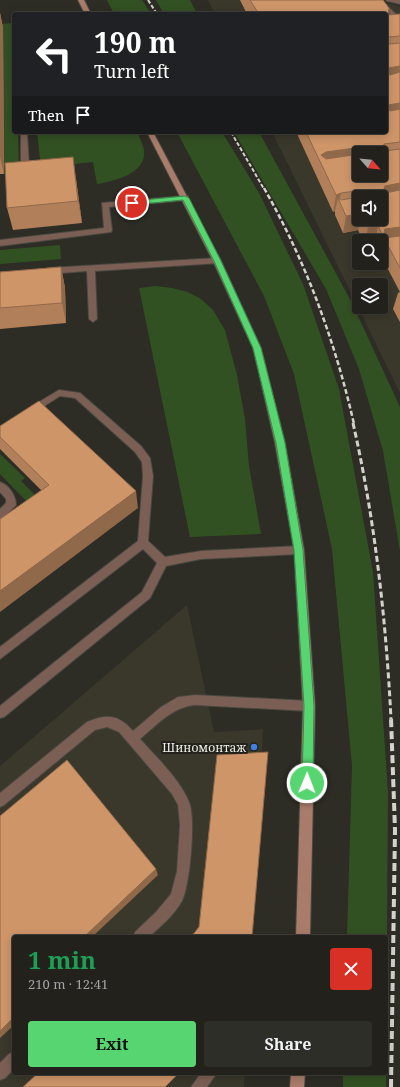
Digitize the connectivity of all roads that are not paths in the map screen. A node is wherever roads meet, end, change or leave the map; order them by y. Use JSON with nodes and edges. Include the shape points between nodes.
{"nodes":[{"id":1,"x":81,"y":0,"type":"edge"},
{"id":2,"x":389,"y":0,"type":"edge"},
{"id":3,"x":378,"y":1,"type":"edge"},
{"id":4,"x":371,"y":2,"type":"edge"},
{"id":5,"x":400,"y":2,"type":"edge"},
{"id":6,"x":87,"y":12,"type":"edge"},
{"id":7,"x":400,"y":21,"type":"edge"},
{"id":8,"x":400,"y":26,"type":"edge"},
{"id":9,"x":393,"y":27,"type":"edge"},
{"id":10,"x":24,"y":134,"type":"edge"},
{"id":11,"x":151,"y":134,"type":"edge"},
{"id":12,"x":25,"y":167,"type":"edge"},
{"id":13,"x":185,"y":198,"type":"junction"},
{"id":14,"x":0,"y":243,"type":"edge"},
{"id":15,"x":217,"y":261,"type":"junction"},
{"id":16,"x":91,"y":268,"type":"junction"},
{"id":17,"x":38,"y":272,"type":"edge"},
{"id":18,"x":93,"y":319,"type":"dead end"},
{"id":19,"x":24,"y":415,"type":"edge"},
{"id":20,"x":0,"y":486,"type":"edge"},
{"id":21,"x":0,"y":515,"type":"edge"},
{"id":22,"x":143,"y":543,"type":"junction"},
{"id":23,"x":299,"y":550,"type":"junction"},
{"id":24,"x":163,"y":562,"type":"junction"},
{"id":25,"x":0,"y":654,"type":"edge"},
{"id":26,"x":309,"y":706,"type":"junction"},
{"id":27,"x":0,"y":713,"type":"edge"},
{"id":28,"x":132,"y":739,"type":"junction"},
{"id":29,"x":0,"y":801,"type":"edge"},
{"id":30,"x":142,"y":935,"type":"edge"},
{"id":31,"x":304,"y":935,"type":"edge"},
{"id":32,"x":12,"y":1061,"type":"edge"},
{"id":33,"x":0,"y":1073,"type":"edge"},
{"id":34,"x":208,"y":1075,"type":"edge"},
{"id":35,"x":298,"y":1075,"type":"edge"},
{"id":36,"x":198,"y":1087,"type":"edge"},
{"id":37,"x":297,"y":1087,"type":"edge"}],
"edges":[{"from":1,"to":6,"type":"main road"},
{"from":2,"to":5,"type":"lane"},
{"from":3,"to":4,"type":"lane"},
{"from":3,"to":7,"type":"lane"},
{"from":8,"to":9,"type":"lane"},
{"from":10,"to":12,"type":"lane"},
{"from":11,"to":13,"type":"main road"},
{"from":13,"to":14,"type":"lane","via":[[105,205],[108,230]]},
{"from":13,"to":15,"type":"main road"},
{"from":15,"to":16,"type":"lane"},
{"from":15,"to":23,"type":"main road","via":[[257,348],[280,443]]},
{"from":16,"to":17,"type":"lane"},
{"from":16,"to":18,"type":"lane"},
{"from":19,"to":22,"type":"lane","via":[[59,393],[77,394],[138,449],[147,461],[148,476]]},
{"from":20,"to":21,"type":"lane","via":[[11,498],[11,504]]},
{"from":22,"to":24,"type":"lane"},
{"from":22,"to":25,"type":"lane"},
{"from":23,"to":24,"type":"lane","via":[[201,555]]},
{"from":23,"to":26,"type":"main road"},
{"from":24,"to":27,"type":"lane","via":[[146,595]]},
{"from":26,"to":28,"type":"lane","via":[[182,701],[165,711]]},
{"from":26,"to":31,"type":"main road"},
{"from":28,"to":29,"type":"lane","via":[[123,728],[113,722],[104,720],[91,726]]},
{"from":28,"to":30,"type":"lane","via":[[176,790],[184,804],[186,825],[183,871],[177,897]]},
{"from":32,"to":33,"type":"lane"},
{"from":34,"to":36,"type":"lane"},
{"from":35,"to":37,"type":"main road"}]}
